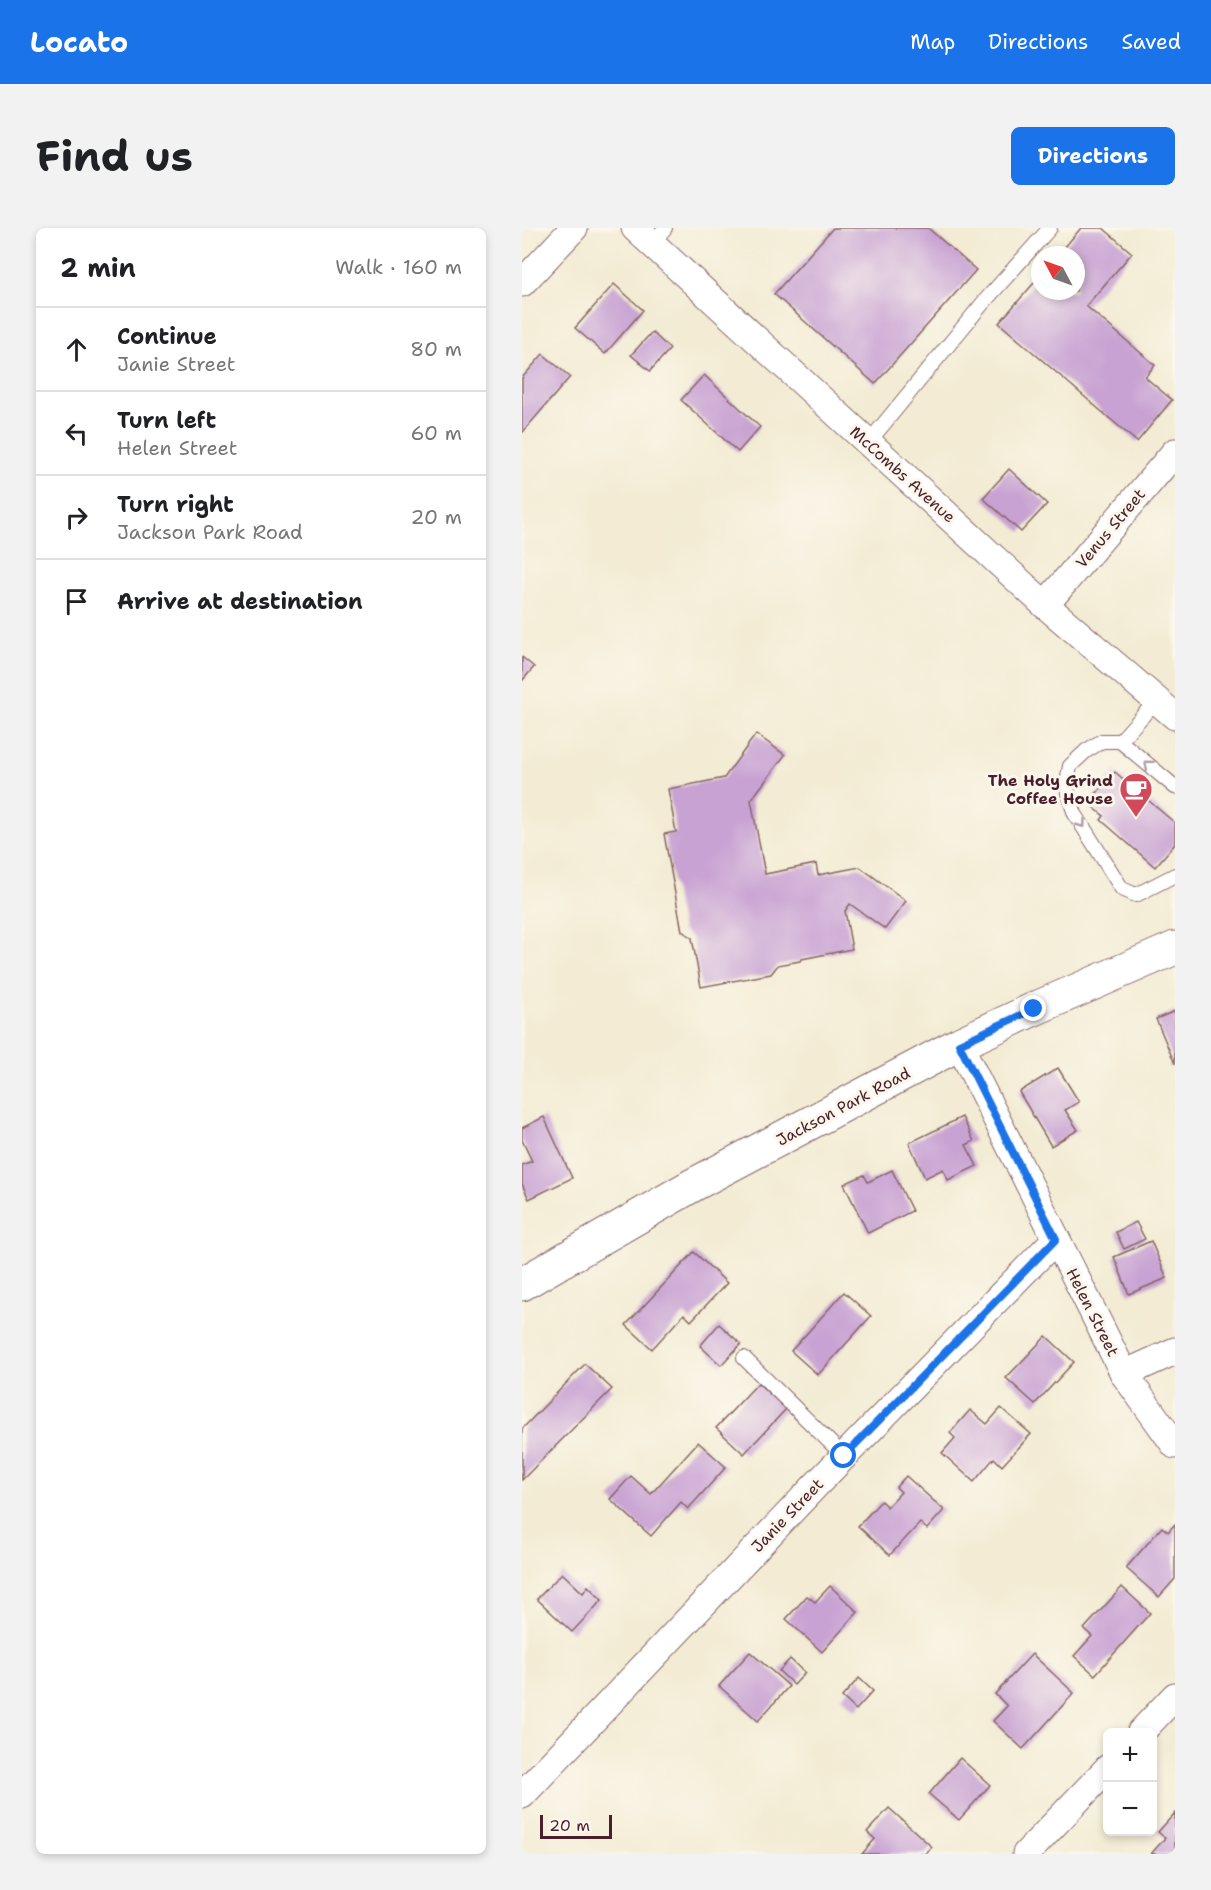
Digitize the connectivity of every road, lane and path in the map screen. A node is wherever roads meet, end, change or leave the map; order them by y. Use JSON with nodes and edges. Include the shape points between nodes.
{"nodes":[{"id":1,"x":574,"y":228,"type":"edge"},
{"id":2,"x":1050,"y":228,"type":"edge"},
{"id":3,"x":650,"y":233,"type":"edge"},
{"id":4,"x":522,"y":283,"type":"edge"},
{"id":5,"x":868,"y":443,"type":"junction"},
{"id":6,"x":1175,"y":452,"type":"edge"},
{"id":7,"x":1045,"y":605,"type":"junction"},
{"id":8,"x":1166,"y":708,"type":"edge"},
{"id":9,"x":1120,"y":741,"type":"junction"},
{"id":10,"x":1175,"y":787,"type":"edge"},
{"id":11,"x":1175,"y":875,"type":"edge"},
{"id":12,"x":1175,"y":948,"type":"edge"},
{"id":13,"x":959,"y":1044,"type":"junction"},
{"id":14,"x":1056,"y":1239,"type":"junction"},
{"id":15,"x":522,"y":1284,"type":"edge"},
{"id":16,"x":1175,"y":1351,"type":"edge"},
{"id":17,"x":744,"y":1358,"type":"dead end"},
{"id":18,"x":1124,"y":1374,"type":"junction"},
{"id":19,"x":1175,"y":1445,"type":"edge"},
{"id":20,"x":844,"y":1456,"type":"junction"},
{"id":21,"x":1175,"y":1696,"type":"edge"},
{"id":22,"x":1145,"y":1728,"type":"edge"},
{"id":23,"x":1103,"y":1772,"type":"edge"},
{"id":24,"x":522,"y":1796,"type":"edge"},
{"id":25,"x":1026,"y":1854,"type":"edge"}],
"edges":[{"from":1,"to":4,"type":"street"},
{"from":2,"to":5,"type":"lane"},
{"from":3,"to":5,"type":"street","name":"McCombs Avenue"},
{"from":5,"to":7,"type":"street","name":"McCombs Avenue"},
{"from":6,"to":7,"type":"street","name":"Venus Street"},
{"from":7,"to":8,"type":"street","name":"McCombs Avenue"},
{"from":8,"to":9,"type":"lane"},
{"from":10,"to":9,"type":"lane","one_way":true},
{"from":9,"to":11,"type":"lane","one_way":true,"via":[[1102,741],[1070,766],[1068,794],[1075,814],[1122,889],[1136,895]]},
{"from":12,"to":13,"type":"main road","name":"Jackson Park Road"},
{"from":13,"to":14,"type":"street","name":"Helen Street"},
{"from":13,"to":15,"type":"main road","name":"Jackson Park Road","via":[[693,1185]]},
{"from":14,"to":18,"type":"street","name":"Helen Street"},
{"from":14,"to":20,"type":"street","name":"Janie Street"},
{"from":16,"to":18,"type":"street"},
{"from":17,"to":20,"type":"lane"},
{"from":18,"to":19,"type":"street","name":"Helen Street"},
{"from":20,"to":24,"type":"street","name":"Janie Street"},
{"from":21,"to":22,"type":"street"},
{"from":23,"to":25,"type":"street"}]}
